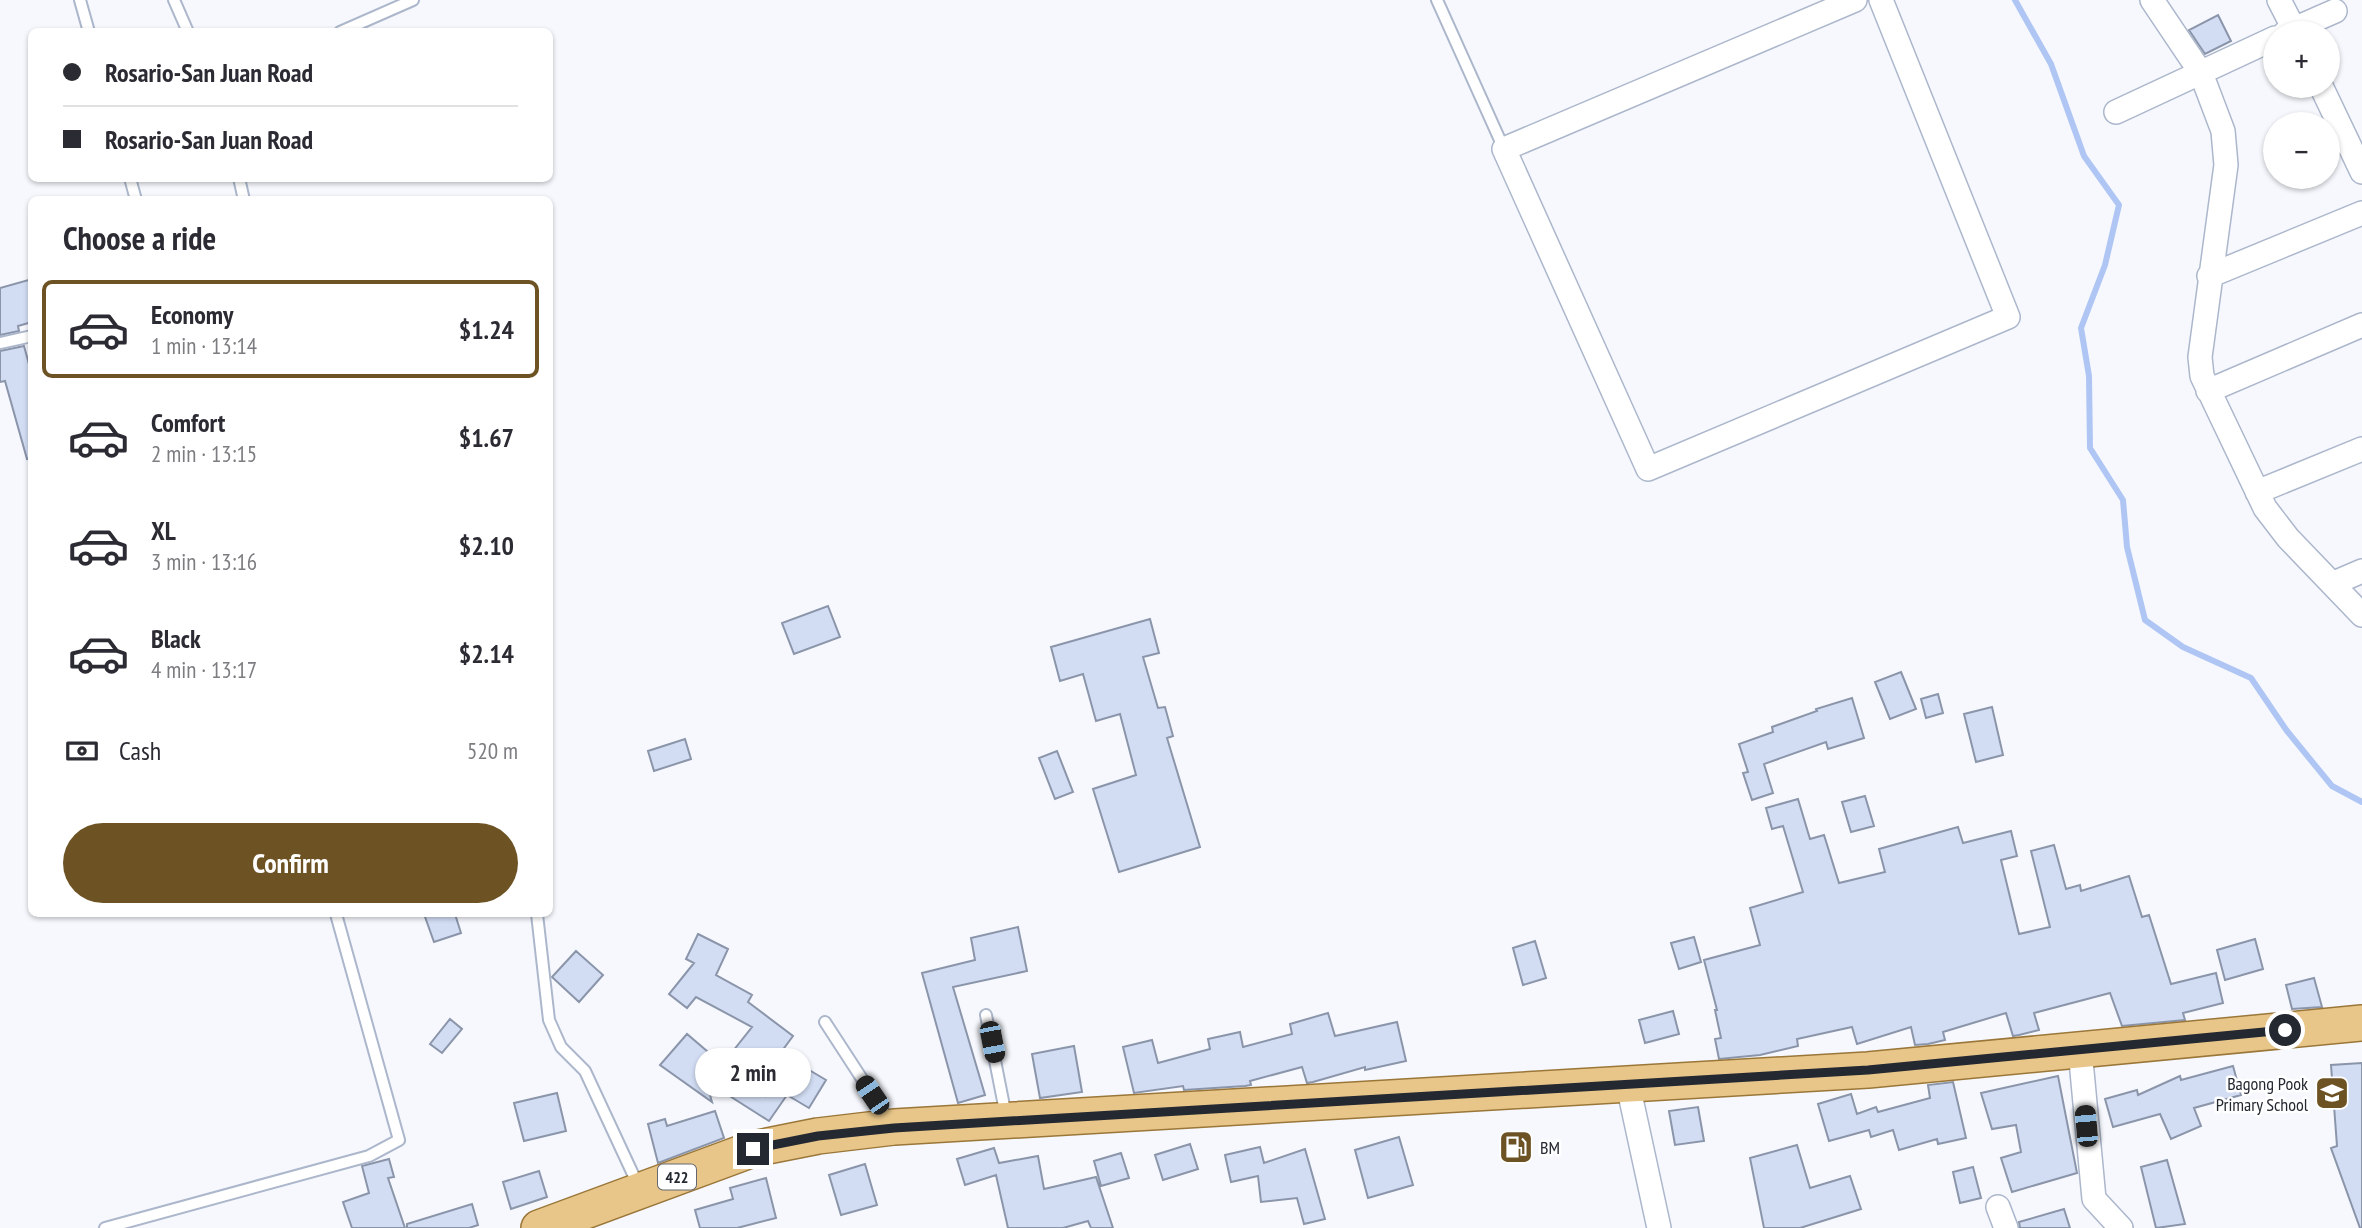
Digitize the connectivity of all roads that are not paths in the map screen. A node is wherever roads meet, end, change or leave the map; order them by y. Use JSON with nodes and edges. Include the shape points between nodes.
{"nodes":[{"id":1,"x":80,"y":0,"type":"edge"},
{"id":2,"x":174,"y":0,"type":"edge"},
{"id":3,"x":413,"y":0,"type":"edge"},
{"id":4,"x":1437,"y":0,"type":"edge"},
{"id":5,"x":1854,"y":0,"type":"edge"},
{"id":6,"x":1881,"y":0,"type":"edge"},
{"id":7,"x":2152,"y":0,"type":"edge"},
{"id":8,"x":2279,"y":0,"type":"edge"},
{"id":9,"x":2334,"y":11,"type":"dead end"},
{"id":10,"x":2285,"y":21,"type":"edge"},
{"id":11,"x":2313,"y":21,"type":"edge"},
{"id":12,"x":88,"y":28,"type":"edge"},
{"id":13,"x":186,"y":28,"type":"edge"},
{"id":14,"x":349,"y":28,"type":"edge"},
{"id":15,"x":2263,"y":44,"type":"edge"},
{"id":16,"x":2201,"y":73,"type":"junction"},
{"id":17,"x":2327,"y":98,"type":"edge"},
{"id":18,"x":2116,"y":113,"type":"dead end"},
{"id":19,"x":1504,"y":149,"type":"junction"},
{"id":20,"x":2362,"y":172,"type":"edge"},
{"id":21,"x":2362,"y":213,"type":"edge"},
{"id":22,"x":2208,"y":276,"type":"junction"},
{"id":23,"x":2362,"y":325,"type":"edge"},
{"id":24,"x":28,"y":337,"type":"edge"},
{"id":25,"x":0,"y":344,"type":"edge"},
{"id":26,"x":2207,"y":391,"type":"junction"},
{"id":27,"x":2362,"y":449,"type":"edge"},
{"id":28,"x":2257,"y":492,"type":"junction"},
{"id":29,"x":2362,"y":571,"type":"edge"},
{"id":30,"x":2334,"y":583,"type":"junction"},
{"id":31,"x":2362,"y":615,"type":"edge"},
{"id":32,"x":337,"y":917,"type":"edge"},
{"id":33,"x":537,"y":917,"type":"edge"},
{"id":34,"x":986,"y":1015,"type":"dead end"},
{"id":35,"x":824,"y":1022,"type":"dead end"},
{"id":36,"x":2362,"y":1023,"type":"edge"},
{"id":37,"x":2080,"y":1050,"type":"junction"},
{"id":38,"x":1628,"y":1085,"type":"junction"},
{"id":39,"x":1007,"y":1123,"type":"junction"},
{"id":40,"x":894,"y":1128,"type":"junction"},
{"id":41,"x":641,"y":1191,"type":"junction"},
{"id":42,"x":546,"y":1227,"type":"edge"},
{"id":43,"x":105,"y":1228,"type":"edge"},
{"id":44,"x":1658,"y":1228,"type":"edge"},
{"id":45,"x":2121,"y":1228,"type":"edge"}],
"edges":[{"from":1,"to":12,"type":"lane"},
{"from":2,"to":13,"type":"lane"},
{"from":3,"to":14,"type":"lane"},
{"from":4,"to":19,"type":"lane"},
{"from":5,"to":19,"type":"street"},
{"from":6,"to":19,"type":"street","via":[[2008,317],[1648,469]]},
{"from":7,"to":16,"type":"street"},
{"from":8,"to":10,"type":"street"},
{"from":9,"to":11,"type":"street"},
{"from":15,"to":16,"type":"street"},
{"from":16,"to":18,"type":"street"},
{"from":16,"to":22,"type":"street","via":[[2224,131],[2225,165]]},
{"from":17,"to":20,"type":"street"},
{"from":21,"to":22,"type":"street"},
{"from":22,"to":26,"type":"street","via":[[2200,358]]},
{"from":23,"to":26,"type":"street"},
{"from":24,"to":25,"type":"lane"},
{"from":26,"to":28,"type":"street"},
{"from":27,"to":28,"type":"street"},
{"from":28,"to":30,"type":"street","via":[[2288,538]]},
{"from":29,"to":30,"type":"street"},
{"from":30,"to":31,"type":"street"},
{"from":32,"to":43,"type":"lane","via":[[399,1140],[369,1156]]},
{"from":33,"to":41,"type":"lane","via":[[549,1020],[561,1047],[585,1071]]},
{"from":34,"to":39,"type":"lane"},
{"from":35,"to":40,"type":"lane"},
{"from":36,"to":37,"type":"main road","number":"422"},
{"from":37,"to":38,"type":"main road","number":"422","via":[[1868,1070]]},
{"from":37,"to":45,"type":"street","via":[[2094,1199]]},
{"from":38,"to":39,"type":"main road","number":"422"},
{"from":38,"to":44,"type":"street"},
{"from":39,"to":40,"type":"main road","number":"422"},
{"from":40,"to":41,"type":"main road","number":"422","via":[[753,1149]]},
{"from":41,"to":42,"type":"main road","number":"422"}]}
